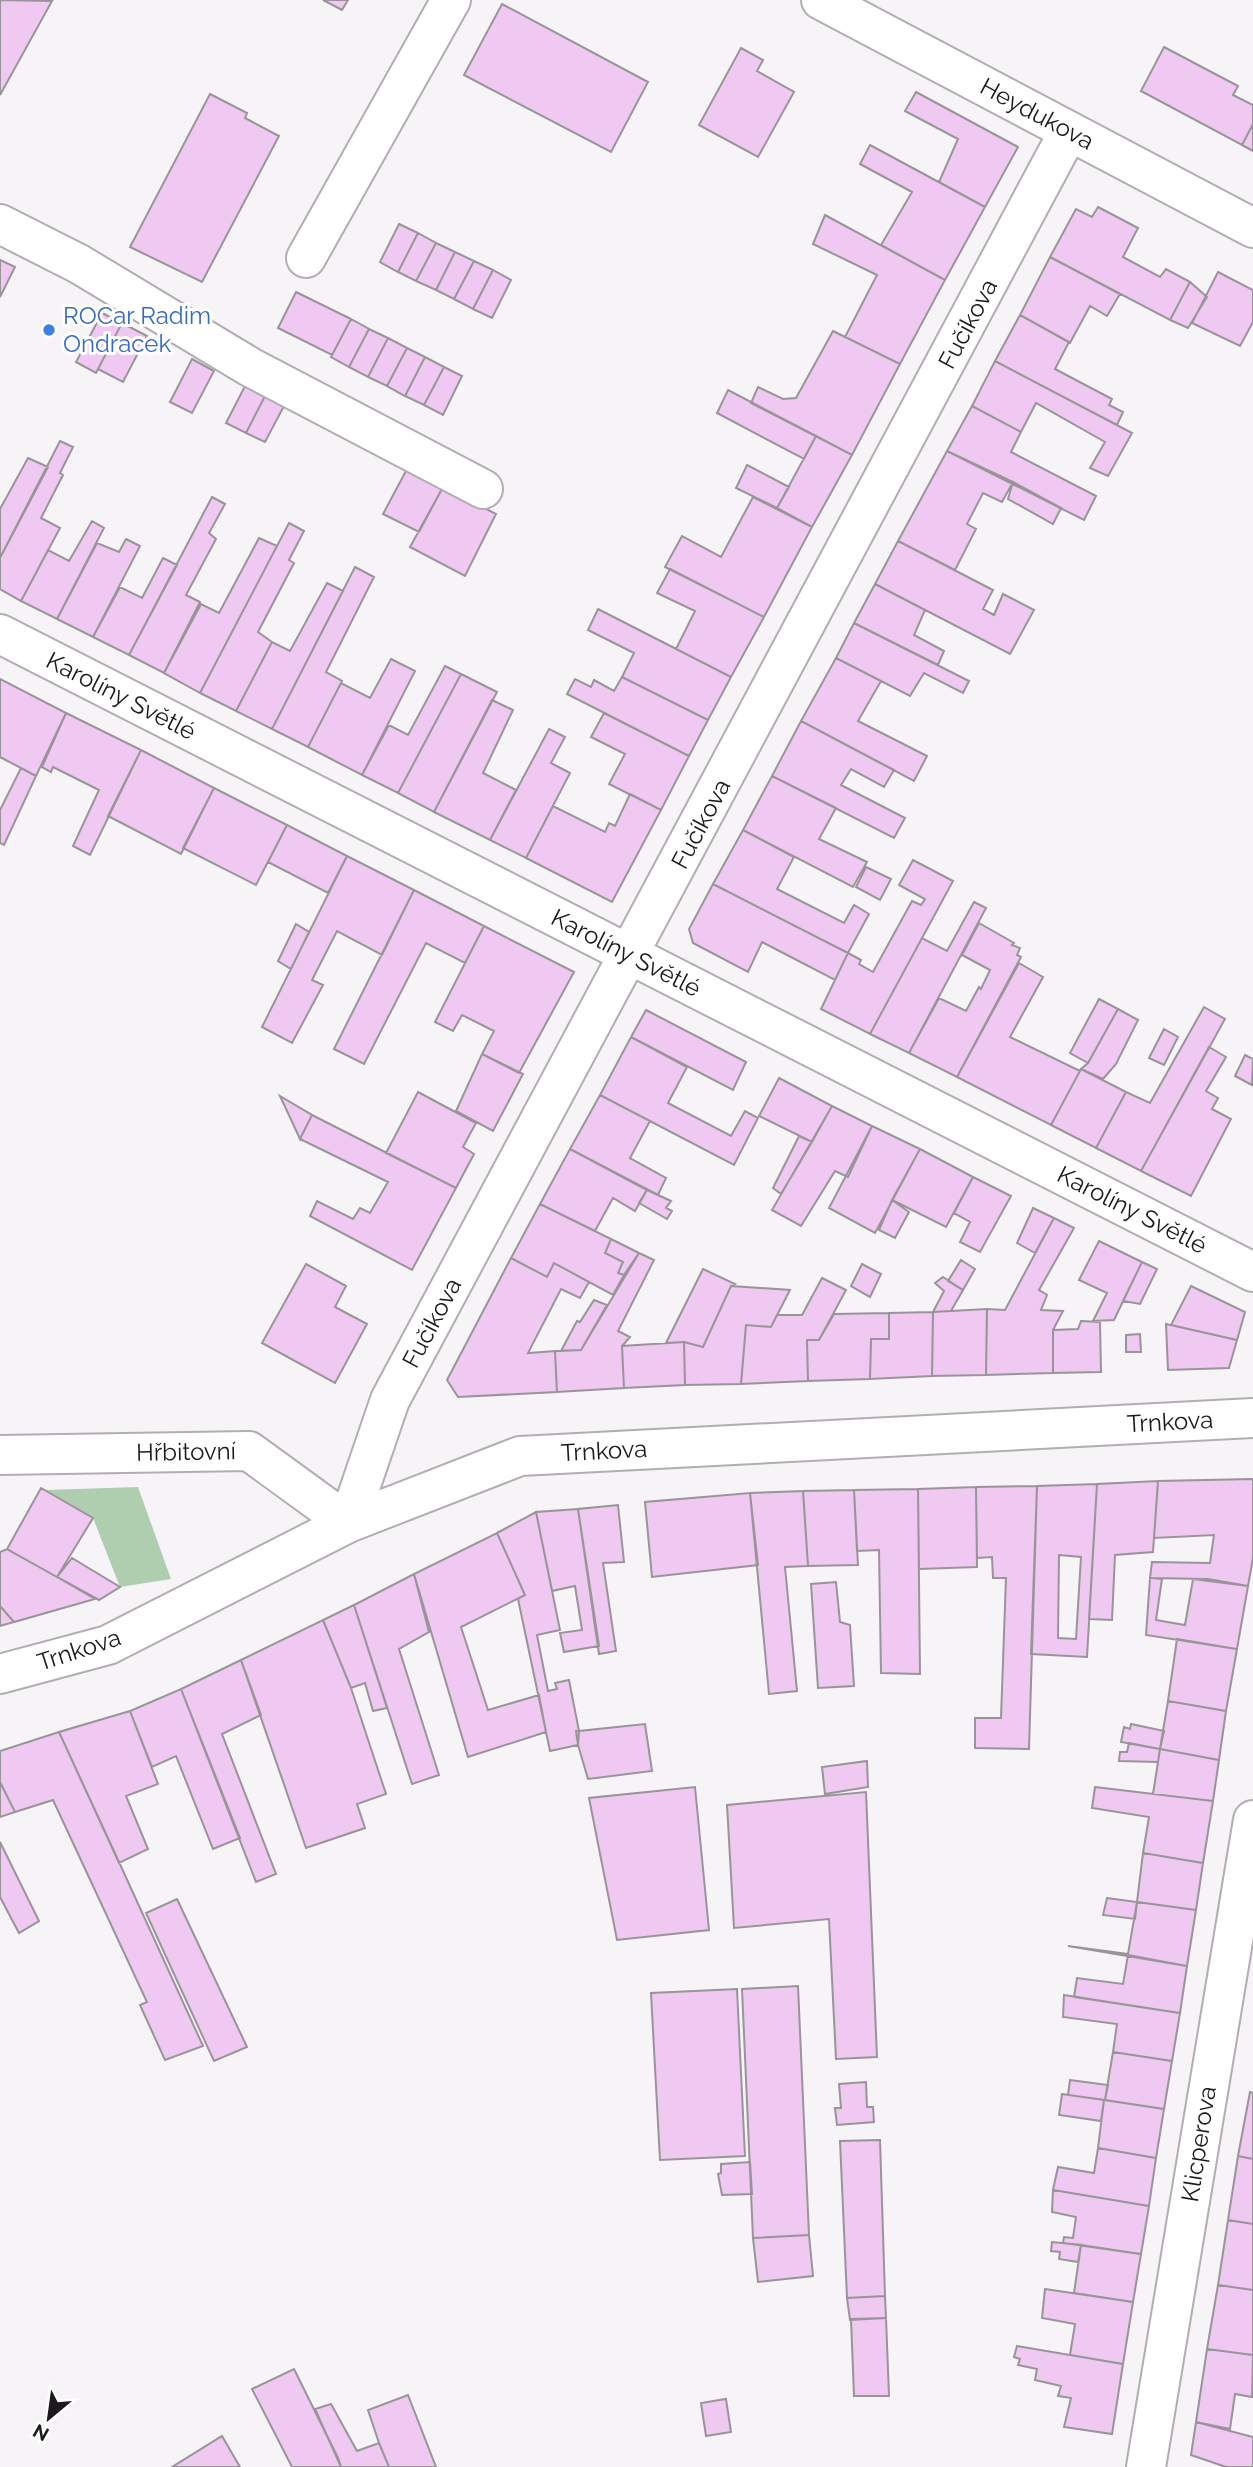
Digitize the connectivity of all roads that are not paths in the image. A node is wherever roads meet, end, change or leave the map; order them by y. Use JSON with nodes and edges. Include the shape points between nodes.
{"nodes":[{"id":1,"x":451,"y":0,"type":"edge"},
{"id":2,"x":821,"y":0,"type":"edge"},
{"id":3,"x":1069,"y":131,"type":"junction"},
{"id":4,"x":0,"y":224,"type":"edge"},
{"id":5,"x":1253,"y":228,"type":"edge"},
{"id":6,"x":306,"y":258,"type":"dead end"},
{"id":7,"x":483,"y":489,"type":"dead end"},
{"id":8,"x":0,"y":634,"type":"edge"},
{"id":9,"x":631,"y":955,"type":"junction"},
{"id":10,"x":1253,"y":1272,"type":"edge"},
{"id":11,"x":1253,"y":1418,"type":"edge"},
{"id":12,"x":0,"y":1455,"type":"edge"},
{"id":13,"x":348,"y":1523,"type":"junction"},
{"id":14,"x":0,"y":1675,"type":"edge"},
{"id":15,"x":1253,"y":1820,"type":"edge"},
{"id":16,"x":1146,"y":2467,"type":"edge"}],
"edges":[{"from":1,"to":6,"type":"street"},
{"from":2,"to":3,"type":"street","name":"Heydukova"},
{"from":3,"to":5,"type":"street","name":"Heydukova"},
{"from":3,"to":9,"type":"street","name":"Fučíkova"},
{"from":4,"to":7,"type":"street","via":[[79,264],[250,367]]},
{"from":8,"to":9,"type":"street","name":"Karolíny Světlé"},
{"from":9,"to":10,"type":"street","name":"Karolíny Světlé"},
{"from":9,"to":13,"type":"street","name":"Fučíkova","via":[[390,1400]]},
{"from":11,"to":13,"type":"street","name":"Trnkova","via":[[520,1455]]},
{"from":12,"to":13,"type":"street","name":"Hřbitovní","via":[[249,1451]]},
{"from":13,"to":14,"type":"street","name":"Trnkova","via":[[108,1645]]},
{"from":15,"to":16,"type":"street","name":"Klicperova"}]}
